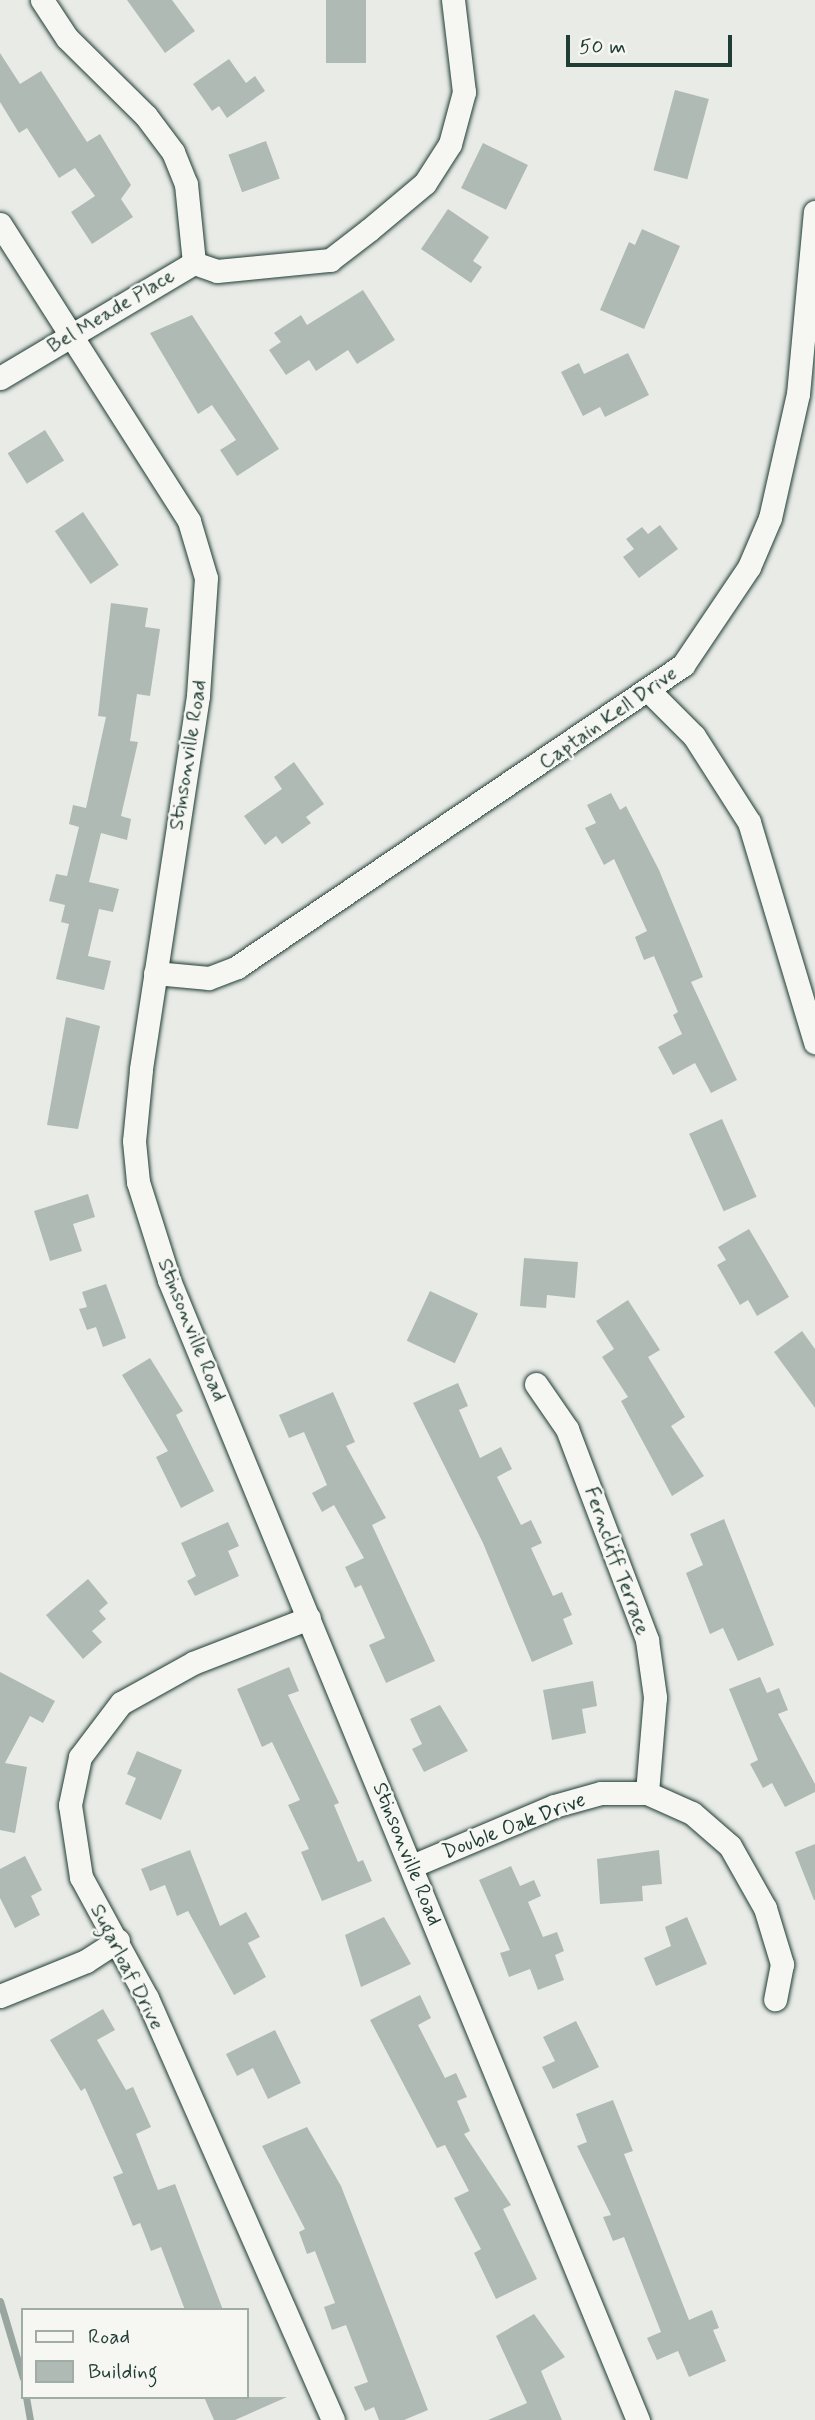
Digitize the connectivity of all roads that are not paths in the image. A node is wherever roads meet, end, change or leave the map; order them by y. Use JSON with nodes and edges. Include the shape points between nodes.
{"nodes":[{"id":1,"x":42,"y":0,"type":"edge"},
{"id":2,"x":453,"y":0,"type":"edge"},
{"id":3,"x":815,"y":212,"type":"edge"},
{"id":4,"x":0,"y":224,"type":"edge"},
{"id":5,"x":194,"y":263,"type":"junction"},
{"id":6,"x":68,"y":334,"type":"junction"},
{"id":7,"x":0,"y":378,"type":"edge"},
{"id":8,"x":650,"y":692,"type":"junction"},
{"id":9,"x":155,"y":973,"type":"junction"},
{"id":10,"x":815,"y":1042,"type":"edge"},
{"id":11,"x":536,"y":1384,"type":"dead end"},
{"id":12,"x":309,"y":1618,"type":"junction"},
{"id":13,"x":647,"y":1793,"type":"junction"},
{"id":14,"x":412,"y":1866,"type":"junction"},
{"id":15,"x":118,"y":1940,"type":"junction"},
{"id":16,"x":0,"y":1996,"type":"edge"},
{"id":17,"x":775,"y":1999,"type":"dead end"},
{"id":18,"x":333,"y":2420,"type":"edge"},
{"id":19,"x":638,"y":2420,"type":"edge"}],
"edges":[{"from":1,"to":5,"type":"street","via":[[67,38],[146,116],[173,152],[186,184]]},
{"from":2,"to":5,"type":"street","name":"Bel Meade Place","via":[[464,92],[450,144],[425,183],[330,260],[217,271]]},
{"from":3,"to":8,"type":"street","name":"Captain Kell Drive","via":[[798,394],[770,518],[720,615],[683,665]]},
{"from":4,"to":6,"type":"street","name":"Stinsonville Road"},
{"from":5,"to":6,"type":"street","name":"Bel Meade Place"},
{"from":6,"to":7,"type":"street","name":"Bel Meade Place"},
{"from":6,"to":9,"type":"street","name":"Stinsonville Road","via":[[189,521],[206,578],[198,696]]},
{"from":8,"to":9,"type":"street","name":"Captain Kell Drive","via":[[237,967],[209,978]]},
{"from":8,"to":10,"type":"street","via":[[694,736],[749,822]]},
{"from":9,"to":12,"type":"street","name":"Stinsonville Road","via":[[134,1141],[138,1182],[169,1280]]},
{"from":11,"to":13,"type":"street","name":"Ferncliff Terrace","via":[[567,1429],[647,1640],[656,1697]]},
{"from":12,"to":14,"type":"street","name":"Stinsonville Road"},
{"from":12,"to":15,"type":"street","name":"Sugarloaf Drive","via":[[144,1687],[121,1703],[80,1757],[72,1780],[72,1843],[81,1877]]},
{"from":13,"to":14,"type":"street","name":"Double Oak Drive","via":[[601,1793],[554,1806]]},
{"from":13,"to":17,"type":"street","name":"Double Oak Drive","via":[[692,1814],[730,1846],[765,1908],[779,1953]]},
{"from":14,"to":19,"type":"street","name":"Stinsonville Road"},
{"from":15,"to":16,"type":"street","via":[[86,1961]]},
{"from":15,"to":18,"type":"street","name":"Sugarloaf Drive"}]}
